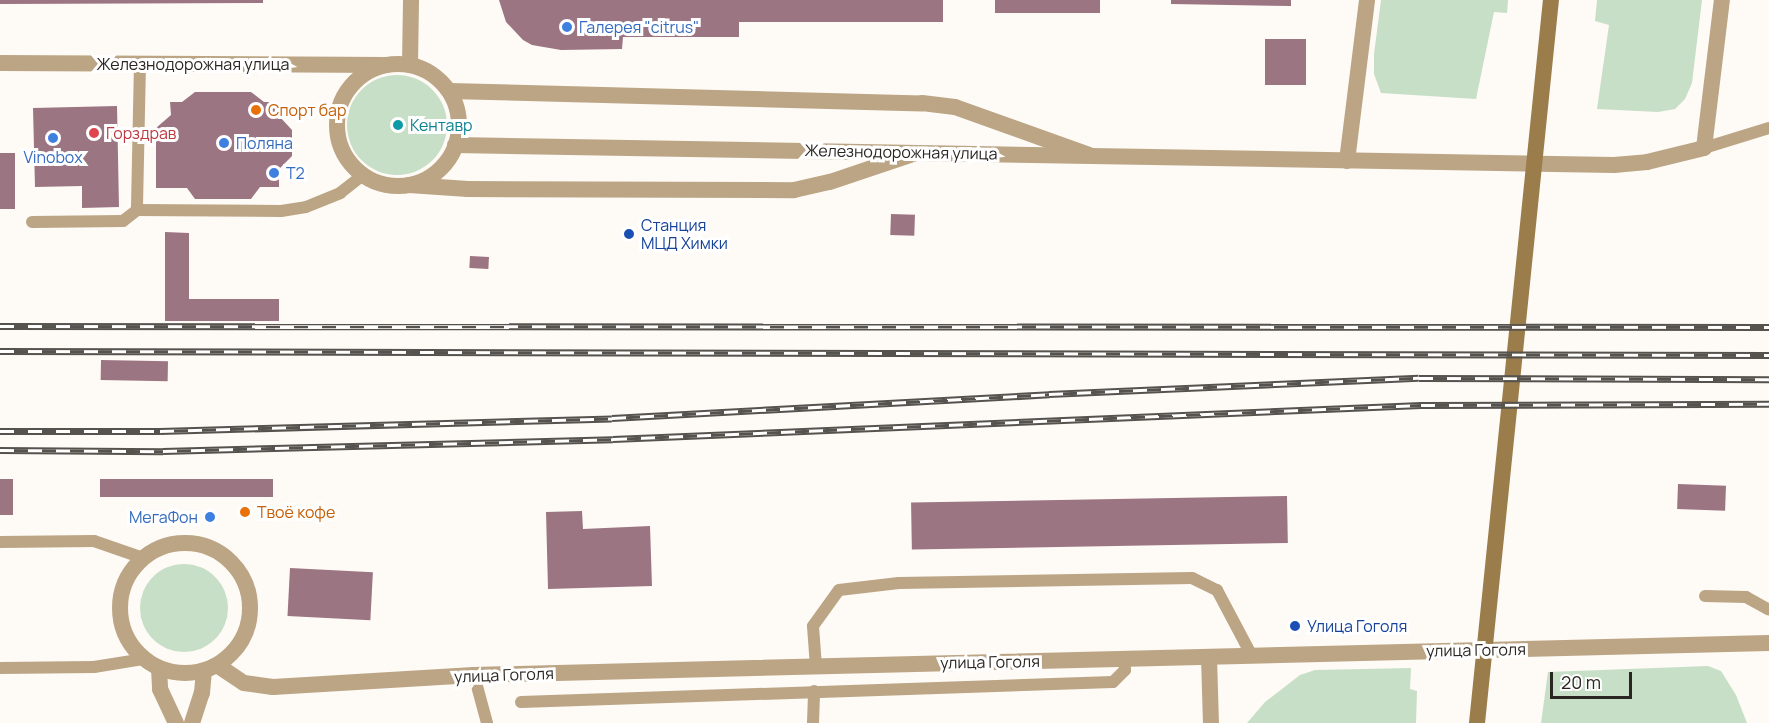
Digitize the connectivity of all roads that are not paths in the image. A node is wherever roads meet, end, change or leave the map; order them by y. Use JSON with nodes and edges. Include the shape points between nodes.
{"nodes":[{"id":1,"x":411,"y":0,"type":"edge"},
{"id":2,"x":1367,"y":0,"type":"edge"},
{"id":3,"x":1551,"y":0,"type":"edge"},
{"id":4,"x":1722,"y":0,"type":"edge"},
{"id":5,"x":0,"y":63,"type":"edge"},
{"id":6,"x":140,"y":63,"type":"junction"},
{"id":7,"x":386,"y":65,"type":"junction"},
{"id":8,"x":410,"y":65,"type":"junction"},
{"id":9,"x":449,"y":91,"type":"junction"},
{"id":10,"x":1769,"y":128,"type":"edge"},
{"id":11,"x":455,"y":144,"type":"junction"},
{"id":12,"x":1704,"y":148,"type":"junction"},
{"id":13,"x":920,"y":151,"type":"junction"},
{"id":14,"x":1090,"y":155,"type":"junction"},
{"id":15,"x":1347,"y":161,"type":"junction"},
{"id":16,"x":363,"y":176,"type":"junction"},
{"id":17,"x":409,"y":185,"type":"junction"},
{"id":18,"x":137,"y":210,"type":"junction"},
{"id":19,"x":32,"y":222,"type":"dead end"},
{"id":20,"x":0,"y":542,"type":"edge"},
{"id":21,"x":143,"y":558,"type":"junction"},
{"id":22,"x":1705,"y":597,"type":"dead end"},
{"id":23,"x":1769,"y":610,"type":"edge"},
{"id":24,"x":1769,"y":643,"type":"edge"},
{"id":25,"x":1252,"y":656,"type":"junction"},
{"id":26,"x":1209,"y":657,"type":"junction"},
{"id":27,"x":144,"y":659,"type":"junction"},
{"id":28,"x":1124,"y":659,"type":"junction"},
{"id":29,"x":816,"y":667,"type":"junction"},
{"id":30,"x":0,"y":668,"type":"edge"},
{"id":31,"x":159,"y":668,"type":"junction"},
{"id":32,"x":211,"y":668,"type":"junction"},
{"id":33,"x":474,"y":675,"type":"junction"},
{"id":34,"x":814,"y":691,"type":"junction"},
{"id":35,"x":521,"y":702,"type":"dead end"},
{"id":36,"x":176,"y":723,"type":"edge"},
{"id":37,"x":192,"y":723,"type":"edge"},
{"id":38,"x":487,"y":723,"type":"edge"},
{"id":39,"x":813,"y":723,"type":"edge"},
{"id":40,"x":1211,"y":723,"type":"edge"},
{"id":41,"x":1476,"y":723,"type":"edge"}],
"edges":[{"from":1,"to":8,"type":"street"},
{"from":2,"to":15,"type":"street"},
{"from":3,"to":41,"type":"main road"},
{"from":4,"to":12,"type":"street"},
{"from":5,"to":6,"type":"street","name":"Железнодорожная улица"},
{"from":6,"to":7,"type":"street","name":"Железнодорожная улица"},
{"from":6,"to":18,"type":"lane"},
{"from":7,"to":8,"type":"street"},
{"from":7,"to":16,"type":"street","via":[[367,72],[351,85],[340,102],[336,123],[339,143],[348,161]]},
{"from":8,"to":9,"type":"street","via":[[432,74]]},
{"from":9,"to":11,"type":"street","via":[[458,117]]},
{"from":9,"to":14,"type":"street","via":[[922,103],[955,107]]},
{"from":10,"to":12,"type":"lane"},
{"from":11,"to":13,"type":"street","name":"Железнодорожная улица"},
{"from":11,"to":17,"type":"street","via":[[438,171]]},
{"from":12,"to":15,"type":"street","name":"Железнодорожная улица","via":[[1647,162],[1614,165]]},
{"from":13,"to":14,"type":"street","name":"Железнодорожная улица"},
{"from":13,"to":17,"type":"street","via":[[830,182],[794,190],[468,189]]},
{"from":14,"to":15,"type":"street","name":"Железнодорожная улица"},
{"from":16,"to":17,"type":"street","via":[[377,183]]},
{"from":16,"to":18,"type":"lane","via":[[340,193],[306,207],[281,211]]},
{"from":18,"to":19,"type":"lane","via":[[123,221]]},
{"from":20,"to":21,"type":"lane","via":[[94,541]]},
{"from":21,"to":27,"type":"street","via":[[130,571],[120,606],[125,635]]},
{"from":21,"to":32,"type":"street","via":[[158,548],[194,543],[212,548],[240,572],[248,588],[248,624],[231,655]]},
{"from":22,"to":23,"type":"lane","via":[[1746,597]]},
{"from":24,"to":25,"type":"street","name":"улица Гоголя"},
{"from":25,"to":26,"type":"street","name":"улица Гоголя"},
{"from":25,"to":29,"type":"lane","via":[[1217,590],[1192,578],[899,583],[839,590],[813,626]]},
{"from":26,"to":28,"type":"street","name":"улица Гоголя"},
{"from":26,"to":40,"type":"street"},
{"from":27,"to":30,"type":"lane","via":[[94,667]]},
{"from":27,"to":31,"type":"street"},
{"from":28,"to":29,"type":"street","name":"улица Гоголя"},
{"from":28,"to":34,"type":"lane","via":[[1125,670],[1113,682]]},
{"from":29,"to":33,"type":"street","name":"улица Гоголя"},
{"from":31,"to":32,"type":"street","via":[[174,673]]},
{"from":31,"to":36,"type":"street","via":[[160,690]]},
{"from":32,"to":33,"type":"street","name":"улица Гоголя","via":[[244,683],[273,687]]},
{"from":32,"to":37,"type":"street"},
{"from":33,"to":38,"type":"lane"},
{"from":34,"to":35,"type":"lane"},
{"from":34,"to":39,"type":"lane"}]}
